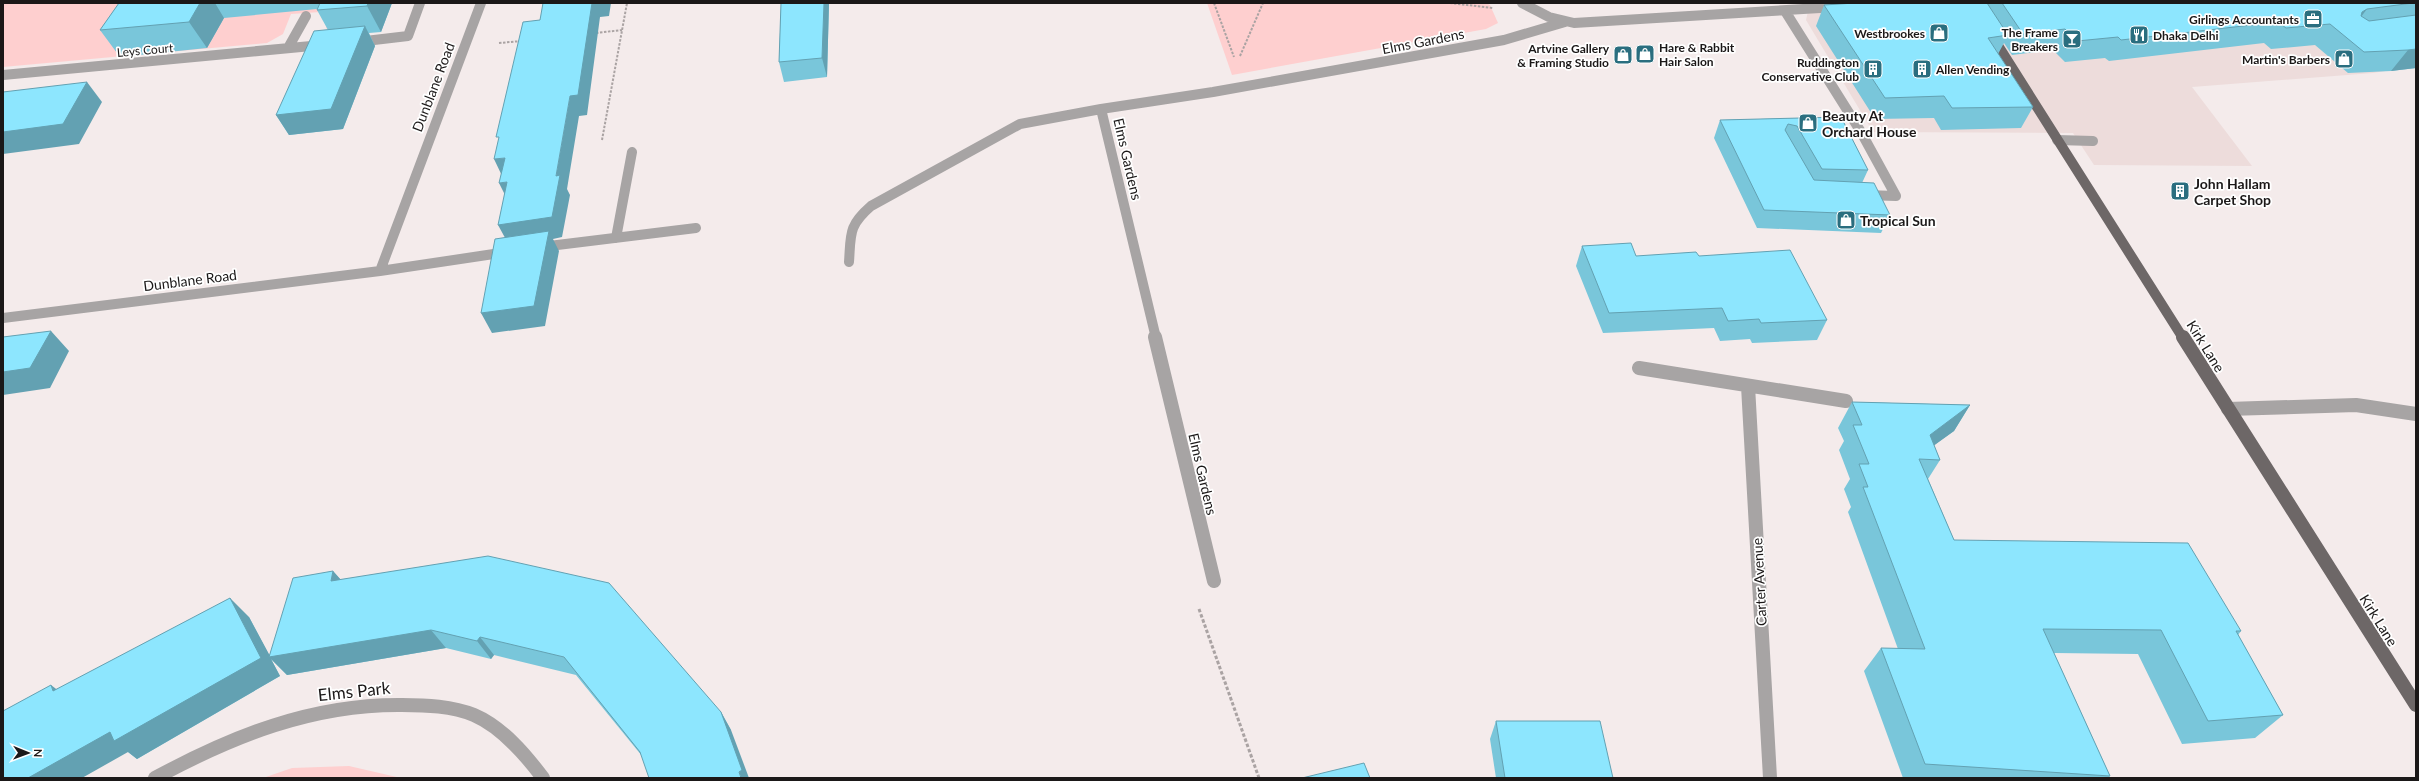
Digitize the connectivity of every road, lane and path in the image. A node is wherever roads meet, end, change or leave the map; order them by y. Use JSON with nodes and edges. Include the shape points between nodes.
{"nodes":[{"id":1,"x":420,"y":3,"type":"edge"},
{"id":2,"x":481,"y":3,"type":"edge"},
{"id":3,"x":627,"y":3,"type":"edge"},
{"id":4,"x":1214,"y":3,"type":"edge"},
{"id":5,"x":1263,"y":3,"type":"edge"},
{"id":6,"x":1522,"y":3,"type":"edge"},
{"id":7,"x":1806,"y":6,"type":"edge"},
{"id":8,"x":1846,"y":7,"type":"edge"},
{"id":9,"x":1785,"y":11,"type":"junction"},
{"id":10,"x":306,"y":16,"type":"dead end"},
{"id":11,"x":1565,"y":22,"type":"junction"},
{"id":12,"x":1987,"y":29,"type":"edge"},
{"id":13,"x":622,"y":30,"type":"junction"},
{"id":14,"x":590,"y":33,"type":"edge"},
{"id":15,"x":527,"y":40,"type":"edge"},
{"id":16,"x":348,"y":43,"type":"edge"},
{"id":17,"x":333,"y":44,"type":"edge"},
{"id":18,"x":464,"y":47,"type":"junction"},
{"id":19,"x":288,"y":48,"type":"junction"},
{"id":20,"x":1236,"y":65,"type":"junction"},
{"id":21,"x":3,"y":75,"type":"edge"},
{"id":22,"x":1214,"y":92,"type":"junction"},
{"id":23,"x":1101,"y":108,"type":"junction"},
{"id":24,"x":2057,"y":140,"type":"junction"},
{"id":25,"x":2093,"y":140,"type":"dead end"},
{"id":26,"x":602,"y":144,"type":"dead end"},
{"id":27,"x":632,"y":152,"type":"dead end"},
{"id":28,"x":1857,"y":195,"type":"edge"},
{"id":29,"x":696,"y":228,"type":"dead end"},
{"id":30,"x":616,"y":238,"type":"junction"},
{"id":31,"x":849,"y":262,"type":"dead end"},
{"id":32,"x":380,"y":271,"type":"junction"},
{"id":33,"x":3,"y":318,"type":"edge"},
{"id":34,"x":1639,"y":368,"type":"dead end"},
{"id":35,"x":1748,"y":386,"type":"junction"},
{"id":36,"x":1846,"y":400,"type":"dead end"},
{"id":37,"x":2228,"y":409,"type":"junction"},
{"id":38,"x":2416,"y":414,"type":"edge"},
{"id":39,"x":1214,"y":581,"type":"joint"},
{"id":40,"x":2416,"y":705,"type":"edge"},
{"id":41,"x":155,"y":778,"type":"edge"},
{"id":42,"x":543,"y":778,"type":"edge"},
{"id":43,"x":1260,"y":778,"type":"edge"},
{"id":44,"x":1770,"y":778,"type":"edge"}],
"edges":[{"from":1,"to":16,"type":"street","via":[[408,36]]},
{"from":2,"to":18,"type":"street","name":"Dunblane Road"},
{"from":3,"to":13,"type":"path"},
{"from":4,"to":20,"type":"path"},
{"from":5,"to":20,"type":"path"},
{"from":6,"to":11,"type":"street"},
{"from":7,"to":8,"type":"street"},
{"from":7,"to":9,"type":"street"},
{"from":9,"to":11,"type":"street"},
{"from":9,"to":28,"type":"street","via":[[1861,132],[1896,196]]},
{"from":10,"to":19,"type":"street"},
{"from":11,"to":22,"type":"street","name":"Elms Gardens","via":[[1504,40]]},
{"from":12,"to":24,"type":"main road","name":"Kirk Lane"},
{"from":13,"to":14,"type":"path"},
{"from":13,"to":26,"type":"path"},
{"from":15,"to":18,"type":"path"},
{"from":17,"to":19,"type":"street","name":"Leys Court"},
{"from":18,"to":32,"type":"street","name":"Dunblane Road"},
{"from":19,"to":21,"type":"street","name":"Leys Court"},
{"from":20,"to":22,"type":"path"},
{"from":22,"to":23,"type":"street","name":"Elms Gardens"},
{"from":23,"to":31,"type":"street","via":[[1020,124],[871,206],[857,218],[851,231]]},
{"from":23,"to":39,"type":"street","name":"Elms Gardens"},
{"from":24,"to":25,"type":"street"},
{"from":24,"to":37,"type":"main road","name":"Kirk Lane"},
{"from":27,"to":30,"type":"street"},
{"from":29,"to":30,"type":"street","name":"Dunblane Road"},
{"from":30,"to":32,"type":"street","name":"Dunblane Road"},
{"from":32,"to":33,"type":"street","name":"Dunblane Road"},
{"from":34,"to":35,"type":"street"},
{"from":35,"to":36,"type":"street"},
{"from":35,"to":44,"type":"street","name":"Carter Avenue"},
{"from":37,"to":38,"type":"street","via":[[2356,405]]},
{"from":37,"to":40,"type":"main road","name":"Kirk Lane"},
{"from":39,"to":43,"type":"path","via":[[1194,594]]},
{"from":41,"to":42,"type":"street","name":"Elms Park","via":[[202,752],[267,726],[328,709],[382,703],[442,706],[481,719],[526,755]]}]}
